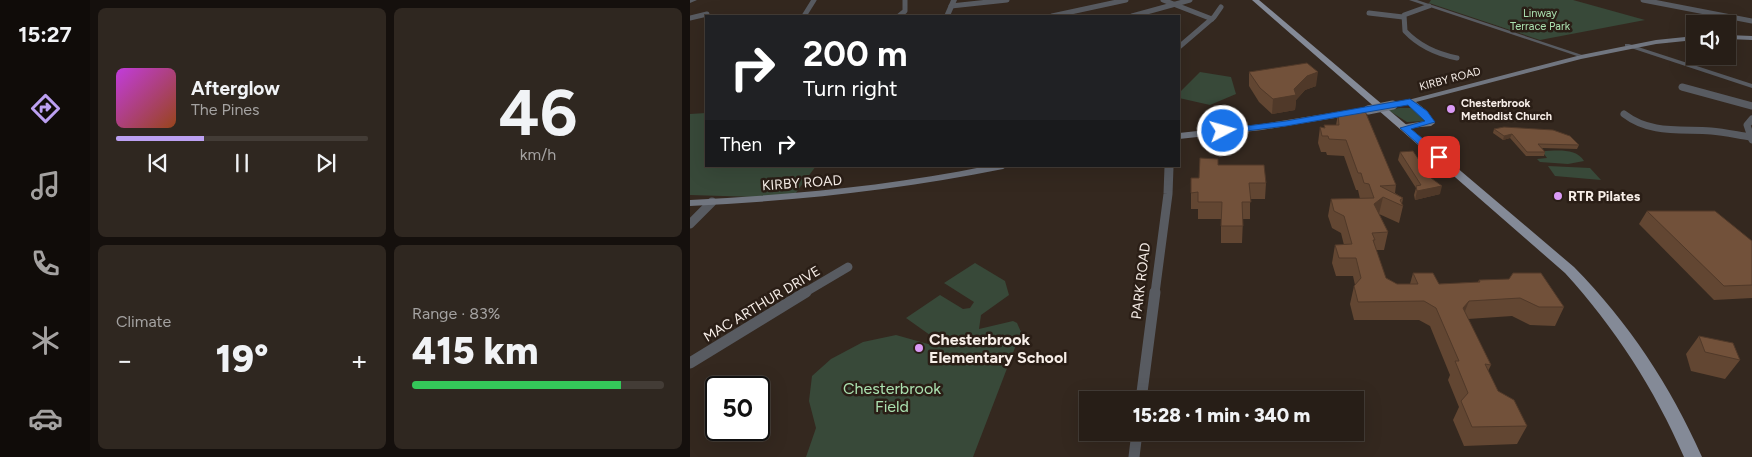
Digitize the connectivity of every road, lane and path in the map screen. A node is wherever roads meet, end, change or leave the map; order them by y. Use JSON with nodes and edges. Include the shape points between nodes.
{"nodes":[{"id":1,"x":690,"y":0,"type":"edge"},
{"id":2,"x":694,"y":0,"type":"edge"},
{"id":3,"x":814,"y":0,"type":"edge"},
{"id":4,"x":905,"y":0,"type":"edge"},
{"id":5,"x":1007,"y":0,"type":"edge"},
{"id":6,"x":1126,"y":0,"type":"edge"},
{"id":7,"x":1164,"y":0,"type":"edge"},
{"id":8,"x":1190,"y":0,"type":"edge"},
{"id":9,"x":1255,"y":0,"type":"edge"},
{"id":10,"x":1412,"y":0,"type":"edge"},
{"id":11,"x":1643,"y":0,"type":"edge"},
{"id":12,"x":953,"y":3,"type":"edge"},
{"id":13,"x":1173,"y":4,"type":"junction"},
{"id":14,"x":1429,"y":6,"type":"junction"},
{"id":15,"x":1221,"y":7,"type":"dead end"},
{"id":16,"x":1369,"y":13,"type":"dead end"},
{"id":17,"x":707,"y":14,"type":"dead end"},
{"id":18,"x":805,"y":15,"type":"edge"},
{"id":19,"x":900,"y":15,"type":"edge"},
{"id":20,"x":947,"y":15,"type":"edge"},
{"id":21,"x":1057,"y":15,"type":"edge"},
{"id":22,"x":1135,"y":15,"type":"edge"},
{"id":23,"x":1403,"y":17,"type":"junction"},
{"id":24,"x":690,"y":18,"type":"edge"},
{"id":25,"x":1212,"y":19,"type":"junction"},
{"id":26,"x":1752,"y":21,"type":"edge"},
{"id":27,"x":1736,"y":37,"type":"edge"},
{"id":28,"x":1752,"y":38,"type":"edge"},
{"id":29,"x":1686,"y":39,"type":"edge"},
{"id":30,"x":1626,"y":45,"type":"junction"},
{"id":31,"x":1180,"y":46,"type":"edge"},
{"id":32,"x":1579,"y":56,"type":"junction"},
{"id":33,"x":1457,"y":58,"type":"dead end"},
{"id":34,"x":1752,"y":86,"type":"edge"},
{"id":35,"x":1682,"y":87,"type":"dead end"},
{"id":36,"x":1410,"y":102,"type":"junction"},
{"id":37,"x":1752,"y":106,"type":"edge"},
{"id":38,"x":1624,"y":114,"type":"dead end"},
{"id":39,"x":1752,"y":119,"type":"edge"},
{"id":40,"x":1404,"y":128,"type":"junction"},
{"id":41,"x":1180,"y":136,"type":"edge"},
{"id":42,"x":1751,"y":138,"type":"edge"},
{"id":43,"x":998,"y":167,"type":"edge"},
{"id":44,"x":1169,"y":167,"type":"edge"},
{"id":45,"x":712,"y":202,"type":"junction"},
{"id":46,"x":690,"y":203,"type":"edge"},
{"id":47,"x":690,"y":224,"type":"edge"},
{"id":48,"x":848,"y":267,"type":"dead end"},
{"id":49,"x":690,"y":363,"type":"edge"},
{"id":50,"x":1142,"y":391,"type":"edge"},
{"id":51,"x":1136,"y":441,"type":"edge"},
{"id":52,"x":1134,"y":457,"type":"edge"},
{"id":53,"x":1693,"y":457,"type":"edge"}],
"edges":[{"from":1,"to":2,"type":"street"},
{"from":3,"to":18,"type":"street"},
{"from":4,"to":19,"type":"street","via":[[905,11]]},
{"from":5,"to":12,"type":"street"},
{"from":6,"to":21,"type":"street"},
{"from":7,"to":13,"type":"street"},
{"from":8,"to":13,"type":"street"},
{"from":9,"to":40,"type":"main road"},
{"from":10,"to":14,"type":"street"},
{"from":11,"to":26,"type":"street"},
{"from":12,"to":20,"type":"street"},
{"from":13,"to":22,"type":"street"},
{"from":13,"to":25,"type":"street"},
{"from":14,"to":23,"type":"street"},
{"from":14,"to":32,"type":"street"},
{"from":15,"to":25,"type":"street"},
{"from":16,"to":23,"type":"street"},
{"from":17,"to":24,"type":"street"},
{"from":23,"to":33,"type":"street","via":[[1404,32],[1412,39]]},
{"from":25,"to":31,"type":"street"},
{"from":27,"to":28,"type":"main road"},
{"from":29,"to":30,"type":"main road","name":"KIRBY ROAD"},
{"from":30,"to":32,"type":"main road","name":"KIRBY ROAD"},
{"from":30,"to":34,"type":"street"},
{"from":32,"to":36,"type":"main road","name":"KIRBY ROAD"},
{"from":35,"to":37,"type":"street"},
{"from":36,"to":40,"type":"main road","via":[[1431,122]]},
{"from":36,"to":41,"type":"main road","name":"KIRBY ROAD","bridge":true,"via":[[1262,127]]},
{"from":38,"to":42,"type":"street","via":[[1652,127],[1714,131]]},
{"from":39,"to":42,"type":"street","via":[[1747,125]]},
{"from":40,"to":53,"type":"main road","via":[[1552,253],[1612,319],[1664,398]]},
{"from":43,"to":45,"type":"main road","name":"KIRBY ROAD","via":[[859,192]]},
{"from":44,"to":50,"type":"street","name":"PARK ROAD"},
{"from":45,"to":46,"type":"main road","name":"KIRBY ROAD"},
{"from":45,"to":47,"type":"street"},
{"from":48,"to":49,"type":"street","name":"MAC ARTHUR DRIVE"},
{"from":51,"to":52,"type":"street"}]}
